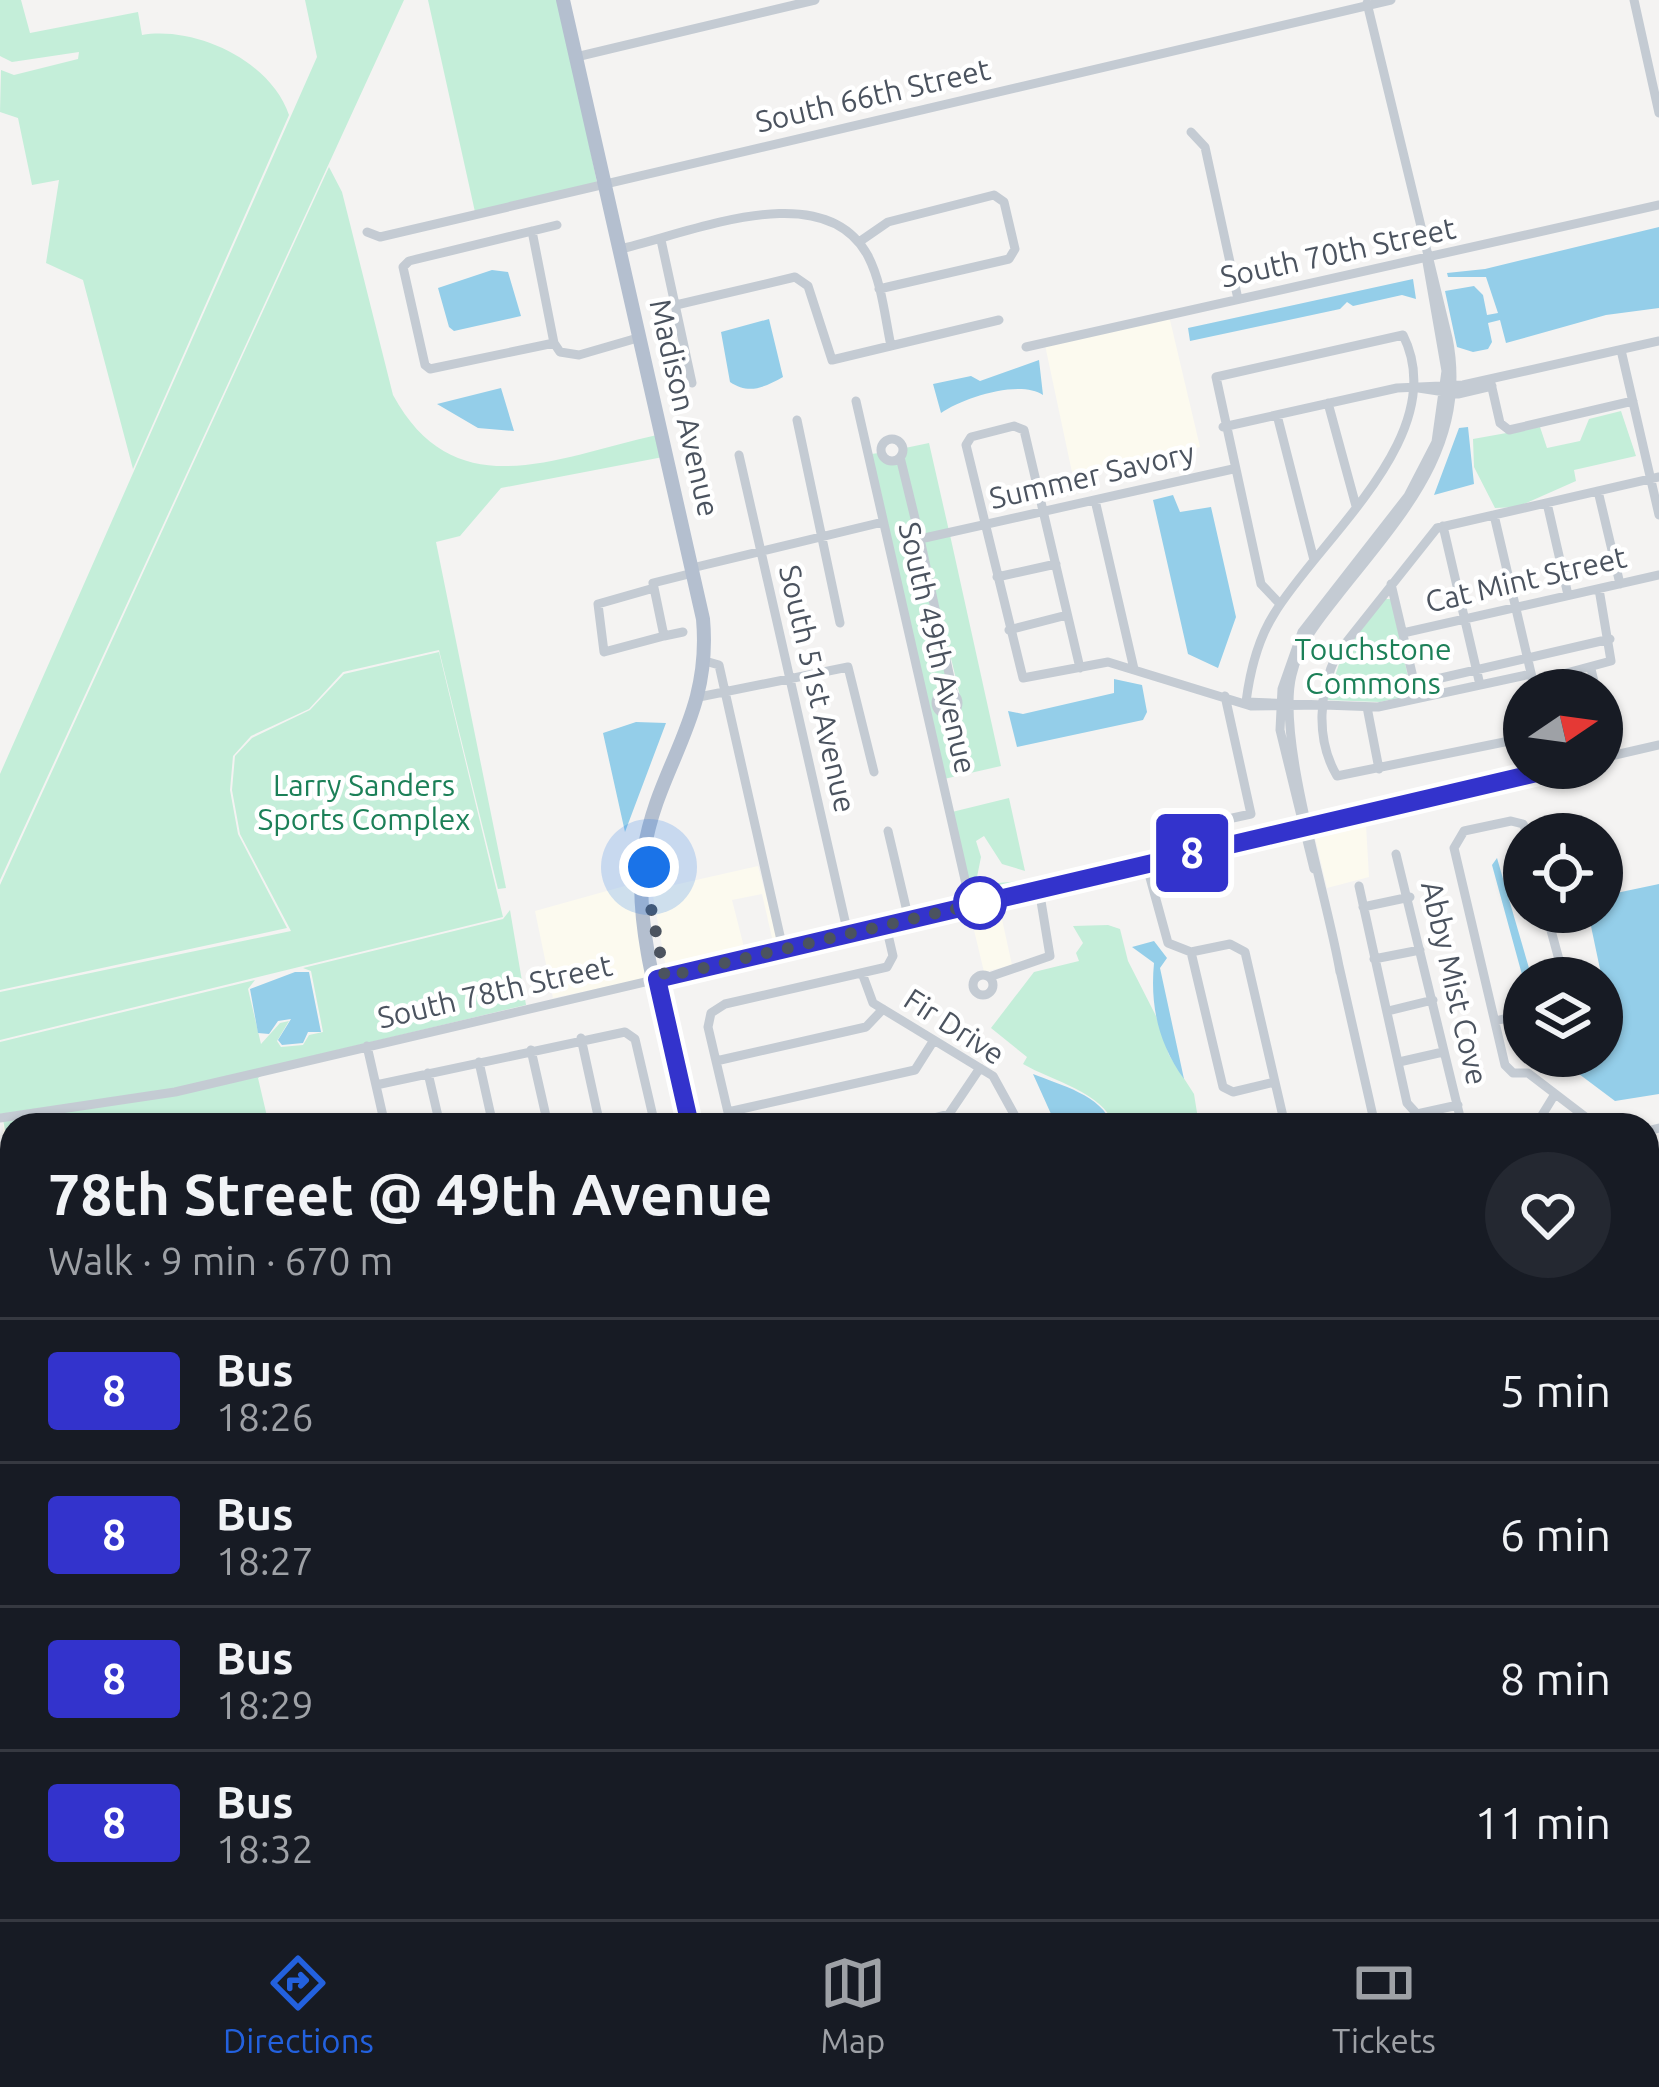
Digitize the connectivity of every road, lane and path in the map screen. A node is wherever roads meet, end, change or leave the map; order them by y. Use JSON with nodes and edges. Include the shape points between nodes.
{"nodes":[{"id":1,"x":563,"y":0,"type":"edge"},
{"id":2,"x":815,"y":0,"type":"edge"},
{"id":3,"x":1391,"y":0,"type":"edge"},
{"id":4,"x":1634,"y":0,"type":"edge"},
{"id":5,"x":1367,"y":3,"type":"edge"},
{"id":6,"x":576,"y":57,"type":"junction"},
{"id":7,"x":1659,"y":112,"type":"edge"},
{"id":8,"x":1191,"y":132,"type":"dead end"},
{"id":9,"x":606,"y":183,"type":"junction"},
{"id":10,"x":1659,"y":205,"type":"edge"},
{"id":11,"x":556,"y":225,"type":"dead end"},
{"id":12,"x":532,"y":231,"type":"junction"},
{"id":13,"x":367,"y":232,"type":"dead end"},
{"id":14,"x":661,"y":240,"type":"junction"},
{"id":15,"x":859,"y":242,"type":"junction"},
{"id":16,"x":620,"y":249,"type":"junction"},
{"id":17,"x":1427,"y":259,"type":"junction"},
{"id":18,"x":879,"y":289,"type":"junction"},
{"id":19,"x":1238,"y":299,"type":"junction"},
{"id":20,"x":676,"y":305,"type":"junction"},
{"id":21,"x":999,"y":320,"type":"dead end"},
{"id":22,"x":641,"y":338,"type":"junction"},
{"id":23,"x":1659,"y":340,"type":"edge"},
{"id":24,"x":554,"y":343,"type":"junction"},
{"id":25,"x":891,"y":346,"type":"junction"},
{"id":26,"x":1026,"y":346,"type":"dead end"},
{"id":27,"x":1621,"y":350,"type":"junction"},
{"id":28,"x":692,"y":383,"type":"dead end"},
{"id":29,"x":1491,"y":383,"type":"junction"},
{"id":30,"x":1412,"y":387,"type":"junction"},
{"id":31,"x":1449,"y":390,"type":"junction"},
{"id":32,"x":856,"y":401,"type":"dead end"},
{"id":33,"x":1633,"y":401,"type":"junction"},
{"id":34,"x":1328,"y":403,"type":"junction"},
{"id":35,"x":1276,"y":415,"type":"junction"},
{"id":36,"x":797,"y":420,"type":"dead end"},
{"id":37,"x":1223,"y":427,"type":"junction"},
{"id":38,"x":739,"y":455,"type":"dead end"},
{"id":39,"x":900,"y":457,"type":"dead end"},
{"id":40,"x":1233,"y":469,"type":"junction"},
{"id":41,"x":1655,"y":478,"type":"edge"},
{"id":42,"x":1598,"y":491,"type":"junction"},
{"id":43,"x":1095,"y":500,"type":"junction"},
{"id":44,"x":1547,"y":503,"type":"junction"},
{"id":45,"x":1356,"y":506,"type":"junction"},
{"id":46,"x":1043,"y":512,"type":"junction"},
{"id":47,"x":1495,"y":514,"type":"junction"},
{"id":48,"x":1659,"y":515,"type":"edge"},
{"id":49,"x":884,"y":522,"type":"junction"},
{"id":50,"x":985,"y":526,"type":"junction"},
{"id":51,"x":1443,"y":526,"type":"junction"},
{"id":52,"x":821,"y":537,"type":"junction"},
{"id":53,"x":920,"y":539,"type":"junction"},
{"id":54,"x":762,"y":551,"type":"junction"},
{"id":55,"x":1314,"y":560,"type":"junction"},
{"id":56,"x":1056,"y":564,"type":"junction"},
{"id":57,"x":650,"y":568,"type":"dead end"},
{"id":58,"x":693,"y":570,"type":"junction"},
{"id":59,"x":1659,"y":575,"type":"edge"},
{"id":60,"x":997,"y":577,"type":"junction"},
{"id":61,"x":1391,"y":584,"type":"junction"},
{"id":62,"x":1620,"y":584,"type":"junction"},
{"id":63,"x":653,"y":585,"type":"junction"},
{"id":64,"x":1599,"y":589,"type":"junction"},
{"id":65,"x":1568,"y":595,"type":"junction"},
{"id":66,"x":1280,"y":604,"type":"junction"},
{"id":67,"x":1516,"y":607,"type":"junction"},
{"id":68,"x":1067,"y":615,"type":"junction"},
{"id":69,"x":1464,"y":619,"type":"junction"},
{"id":70,"x":840,"y":623,"type":"dead end"},
{"id":71,"x":1009,"y":630,"type":"junction"},
{"id":72,"x":683,"y":632,"type":"dead end"},
{"id":73,"x":1403,"y":633,"type":"junction"},
{"id":74,"x":664,"y":636,"type":"junction"},
{"id":75,"x":1610,"y":639,"type":"junction"},
{"id":76,"x":1527,"y":658,"type":"junction"},
{"id":77,"x":704,"y":661,"type":"junction"},
{"id":78,"x":1080,"y":668,"type":"junction"},
{"id":79,"x":1134,"y":669,"type":"junction"},
{"id":80,"x":1530,"y":669,"type":"edge"},
{"id":81,"x":1592,"y":669,"type":"edge"},
{"id":82,"x":1476,"y":670,"type":"junction"},
{"id":83,"x":790,"y":677,"type":"junction"},
{"id":84,"x":1415,"y":684,"type":"junction"},
{"id":85,"x":1503,"y":684,"type":"edge"},
{"id":86,"x":1480,"y":685,"type":"junction"},
{"id":87,"x":952,"y":692,"type":"dead end"},
{"id":88,"x":724,"y":693,"type":"junction"},
{"id":89,"x":1226,"y":696,"type":"junction"},
{"id":90,"x":699,"y":697,"type":"junction"},
{"id":91,"x":1418,"y":699,"type":"junction"},
{"id":92,"x":1246,"y":701,"type":"junction"},
{"id":93,"x":1284,"y":704,"type":"junction"},
{"id":94,"x":1322,"y":705,"type":"junction"},
{"id":95,"x":1366,"y":707,"type":"junction"},
{"id":96,"x":1503,"y":742,"type":"edge"},
{"id":97,"x":1659,"y":745,"type":"edge"},
{"id":98,"x":1623,"y":753,"type":"edge"},
{"id":99,"x":1379,"y":769,"type":"junction"},
{"id":100,"x":874,"y":772,"type":"dead end"},
{"id":101,"x":1503,"y":781,"type":"edge"},
{"id":102,"x":1228,"y":819,"type":"dead end"},
{"id":103,"x":1503,"y":822,"type":"edge"},
{"id":104,"x":1307,"y":827,"type":"junction"},
{"id":105,"x":888,"y":831,"type":"dead end"},
{"id":106,"x":1396,"y":854,"type":"dead end"},
{"id":107,"x":1146,"y":863,"type":"junction"},
{"id":108,"x":1359,"y":886,"type":"dead end"},
{"id":109,"x":1039,"y":889,"type":"junction"},
{"id":110,"x":1410,"y":897,"type":"junction"},
{"id":111,"x":970,"y":906,"type":"junction"},
{"id":112,"x":1363,"y":907,"type":"junction"},
{"id":113,"x":909,"y":920,"type":"junction"},
{"id":114,"x":886,"y":926,"type":"junction"},
{"id":115,"x":848,"y":934,"type":"junction"},
{"id":116,"x":783,"y":949,"type":"junction"},
{"id":117,"x":1420,"y":950,"type":"junction"},
{"id":118,"x":1191,"y":952,"type":"junction"},
{"id":119,"x":1374,"y":959,"type":"junction"},
{"id":120,"x":862,"y":973,"type":"junction"},
{"id":121,"x":989,"y":977,"type":"dead end"},
{"id":122,"x":661,"y":978,"type":"junction"},
{"id":123,"x":1433,"y":1000,"type":"junction"},
{"id":124,"x":884,"y":1009,"type":"junction"},
{"id":125,"x":1388,"y":1011,"type":"junction"},
{"id":126,"x":1503,"y":1019,"type":"edge"},
{"id":127,"x":1495,"y":1021,"type":"junction"},
{"id":128,"x":581,"y":1038,"type":"junction"},
{"id":129,"x":934,"y":1040,"type":"junction"},
{"id":130,"x":367,"y":1046,"type":"junction"},
{"id":131,"x":530,"y":1050,"type":"junction"},
{"id":132,"x":1443,"y":1052,"type":"junction"},
{"id":133,"x":716,"y":1061,"type":"junction"},
{"id":134,"x":479,"y":1062,"type":"junction"},
{"id":135,"x":1399,"y":1062,"type":"junction"},
{"id":136,"x":980,"y":1068,"type":"junction"},
{"id":137,"x":428,"y":1073,"type":"junction"},
{"id":138,"x":1275,"y":1082,"type":"junction"},
{"id":139,"x":376,"y":1085,"type":"junction"},
{"id":140,"x":1555,"y":1094,"type":"junction"},
{"id":141,"x":1458,"y":1105,"type":"junction"},
{"id":142,"x":728,"y":1112,"type":"joint"},
{"id":143,"x":34,"y":1113,"type":"edge"},
{"id":144,"x":382,"y":1113,"type":"edge"},
{"id":145,"x":437,"y":1113,"type":"edge"},
{"id":146,"x":490,"y":1113,"type":"edge"},
{"id":147,"x":545,"y":1113,"type":"edge"},
{"id":148,"x":597,"y":1113,"type":"edge"},
{"id":149,"x":652,"y":1113,"type":"edge"},
{"id":150,"x":691,"y":1113,"type":"edge"},
{"id":151,"x":950,"y":1113,"type":"edge"},
{"id":152,"x":1014,"y":1113,"type":"edge"},
{"id":153,"x":1283,"y":1113,"type":"edge"},
{"id":154,"x":1372,"y":1113,"type":"edge"},
{"id":155,"x":1460,"y":1113,"type":"edge"},
{"id":156,"x":1543,"y":1113,"type":"edge"},
{"id":157,"x":1580,"y":1113,"type":"edge"}],
"edges":[{"from":1,"to":6,"type":"main road","name":"Madison Avenue"},
{"from":2,"to":6,"type":"street"},
{"from":3,"to":5,"type":"street","name":"South 66th Street"},
{"from":4,"to":7,"type":"street"},
{"from":5,"to":9,"type":"street","name":"South 66th Street"},
{"from":5,"to":17,"type":"street"},
{"from":6,"to":9,"type":"main road","name":"Madison Avenue"},
{"from":8,"to":19,"type":"street","via":[[1204,146]]},
{"from":9,"to":13,"type":"street","name":"South 66th Street","via":[[381,236]]},
{"from":9,"to":16,"type":"main road","name":"Madison Avenue"},
{"from":10,"to":17,"type":"street","name":"South 70th Street"},
{"from":11,"to":12,"type":"street"},
{"from":12,"to":24,"type":"street"},
{"from":12,"to":24,"type":"street","via":[[403,267],[430,369]]},
{"from":14,"to":15,"type":"street","via":[[787,211],[824,215]]},
{"from":14,"to":16,"type":"street"},
{"from":14,"to":20,"type":"street"},
{"from":15,"to":18,"type":"street"},
{"from":15,"to":18,"type":"street","via":[[888,221],[994,195],[1004,202],[1015,249],[1010,259]]},
{"from":16,"to":22,"type":"main road","name":"Madison Avenue"},
{"from":17,"to":19,"type":"street","name":"South 70th Street"},
{"from":17,"to":31,"type":"street","via":[[1448,338]]},
{"from":18,"to":25,"type":"street"},
{"from":19,"to":26,"type":"street","name":"South 70th Street"},
{"from":20,"to":25,"type":"street","via":[[795,277],[808,286],[832,360]]},
{"from":20,"to":28,"type":"street"},
{"from":21,"to":25,"type":"street"},
{"from":22,"to":24,"type":"street","via":[[579,355]]},
{"from":22,"to":58,"type":"main road","name":"Madison Avenue"},
{"from":23,"to":27,"type":"street"},
{"from":27,"to":29,"type":"street"},
{"from":27,"to":33,"type":"street"},
{"from":29,"to":31,"type":"street"},
{"from":29,"to":33,"type":"street","via":[[1500,424],[1509,430]]},
{"from":30,"to":31,"type":"street"},
{"from":30,"to":34,"type":"street"},
{"from":30,"to":37,"type":"street","via":[[1406,340],[1391,334],[1219,374],[1214,389]]},
{"from":30,"to":45,"type":"street","via":[[1400,440]]},
{"from":31,"to":93,"type":"street","via":[[1446,432],[1430,474],[1308,635]]},
{"from":32,"to":49,"type":"street","name":"South 49th Avenue"},
{"from":33,"to":41,"type":"street"},
{"from":34,"to":35,"type":"street"},
{"from":34,"to":45,"type":"street"},
{"from":35,"to":37,"type":"street"},
{"from":35,"to":55,"type":"street"},
{"from":36,"to":52,"type":"street"},
{"from":37,"to":40,"type":"street"},
{"from":38,"to":54,"type":"street","name":"South 51st Avenue"},
{"from":39,"to":53,"type":"street"},
{"from":40,"to":43,"type":"street","name":"Summer Savory"},
{"from":40,"to":66,"type":"street","via":[[1261,584]]},
{"from":41,"to":42,"type":"street"},
{"from":41,"to":48,"type":"street"},
{"from":42,"to":44,"type":"street"},
{"from":42,"to":62,"type":"street"},
{"from":43,"to":46,"type":"street","name":"Summer Savory"},
{"from":43,"to":79,"type":"street"},
{"from":44,"to":47,"type":"street"},
{"from":44,"to":65,"type":"street"},
{"from":45,"to":55,"type":"street"},
{"from":46,"to":50,"type":"street","name":"Summer Savory"},
{"from":46,"to":50,"type":"street","via":[[1024,430],[971,436],[966,445]]},
{"from":46,"to":56,"type":"street"},
{"from":47,"to":51,"type":"street"},
{"from":47,"to":67,"type":"street"},
{"from":49,"to":52,"type":"street"},
{"from":49,"to":111,"type":"street","name":"South 49th Avenue"},
{"from":50,"to":53,"type":"street","name":"Summer Savory"},
{"from":50,"to":60,"type":"street"},
{"from":51,"to":61,"type":"street"},
{"from":51,"to":69,"type":"street"},
{"from":52,"to":54,"type":"street"},
{"from":52,"to":70,"type":"street"},
{"from":53,"to":87,"type":"street"},
{"from":54,"to":58,"type":"street"},
{"from":54,"to":83,"type":"street","name":"South 51st Avenue"},
{"from":55,"to":66,"type":"street"},
{"from":56,"to":60,"type":"street"},
{"from":56,"to":68,"type":"street"},
{"from":57,"to":63,"type":"street"},
{"from":58,"to":63,"type":"street"},
{"from":58,"to":77,"type":"main road","name":"Madison Avenue"},
{"from":59,"to":62,"type":"street","name":"Cat Mint Street"},
{"from":60,"to":71,"type":"street"},
{"from":61,"to":73,"type":"street"},
{"from":61,"to":94,"type":"street","via":[[1337,654]]},
{"from":62,"to":64,"type":"street","name":"Cat Mint Street"},
{"from":63,"to":74,"type":"street"},
{"from":63,"to":74,"type":"street","via":[[599,602],[604,652]]},
{"from":64,"to":65,"type":"street","name":"Cat Mint Street"},
{"from":64,"to":75,"type":"street"},
{"from":65,"to":67,"type":"street","name":"Cat Mint Street"},
{"from":66,"to":92,"type":"street","via":[[1257,648]]},
{"from":67,"to":69,"type":"street","name":"Cat Mint Street"},
{"from":67,"to":76,"type":"street"},
{"from":68,"to":71,"type":"street"},
{"from":68,"to":78,"type":"street"},
{"from":69,"to":73,"type":"street","name":"Cat Mint Street"},
{"from":69,"to":82,"type":"street"},
{"from":71,"to":78,"type":"street","via":[[1023,678]]},
{"from":72,"to":74,"type":"street"},
{"from":73,"to":84,"type":"street"},
{"from":75,"to":76,"type":"street"},
{"from":75,"to":81,"type":"street","via":[[1611,662]]},
{"from":76,"to":80,"type":"street"},
{"from":76,"to":82,"type":"street"},
{"from":77,"to":88,"type":"street","via":[[718,663]]},
{"from":77,"to":90,"type":"main road","name":"Madison Avenue"},
{"from":78,"to":79,"type":"street","via":[[1108,662]]},
{"from":79,"to":89,"type":"street"},
{"from":82,"to":84,"type":"street"},
{"from":82,"to":86,"type":"street"},
{"from":83,"to":88,"type":"street"},
{"from":83,"to":100,"type":"street","via":[[848,667]]},
{"from":83,"to":115,"type":"street","name":"South 51st Avenue"},
{"from":84,"to":91,"type":"street"},
{"from":85,"to":86,"type":"street"},
{"from":86,"to":91,"type":"street"},
{"from":88,"to":90,"type":"street"},
{"from":88,"to":116,"type":"street"},
{"from":89,"to":92,"type":"street"},
{"from":89,"to":102,"type":"street","via":[[1252,814]]},
{"from":90,"to":122,"type":"main road","name":"Madison Avenue","via":[[652,824],[650,903]]},
{"from":91,"to":95,"type":"street"},
{"from":92,"to":93,"type":"street"},
{"from":93,"to":94,"type":"street"},
{"from":93,"to":104,"type":"street"},
{"from":94,"to":95,"type":"street"},
{"from":94,"to":99,"type":"street","via":[[1333,772]]},
{"from":95,"to":99,"type":"street"},
{"from":96,"to":99,"type":"street"},
{"from":97,"to":98,"type":"street"},
{"from":101,"to":104,"type":"street","name":"South 78th Street"},
{"from":103,"to":127,"type":"street","via":[[1464,831],[1455,842]]},
{"from":104,"to":107,"type":"street","name":"South 78th Street"},
{"from":104,"to":154,"type":"street"},
{"from":105,"to":113,"type":"street"},
{"from":106,"to":110,"type":"street","name":"Abby Mist Cove"},
{"from":107,"to":109,"type":"street","name":"South 78th Street"},
{"from":107,"to":118,"type":"street","via":[[1163,934],[1175,949]]},
{"from":108,"to":112,"type":"street"},
{"from":109,"to":111,"type":"street","name":"South 78th Street"},
{"from":109,"to":121,"type":"street","via":[[1050,956]]},
{"from":110,"to":112,"type":"street"},
{"from":110,"to":117,"type":"street","name":"Abby Mist Cove"},
{"from":111,"to":113,"type":"street","name":"South 78th Street"},
{"from":112,"to":119,"type":"street"},
{"from":113,"to":114,"type":"street","name":"South 78th Street"},
{"from":114,"to":115,"type":"street","name":"South 78th Street"},
{"from":114,"to":120,"type":"street","via":[[892,963]]},
{"from":115,"to":116,"type":"street","name":"South 78th Street"},
{"from":116,"to":122,"type":"street","name":"South 78th Street"},
{"from":117,"to":119,"type":"street"},
{"from":117,"to":123,"type":"street","name":"Abby Mist Cove"},
{"from":118,"to":138,"type":"street","via":[[1230,944],[1244,952]]},
{"from":118,"to":138,"type":"street","via":[[1223,1088]]},
{"from":119,"to":125,"type":"street"},
{"from":120,"to":124,"type":"street","name":"Fir Drive","via":[[867,994]]},
{"from":120,"to":133,"type":"street","via":[[711,1012]]},
{"from":122,"to":130,"type":"street","name":"South 78th Street"},
{"from":122,"to":150,"type":"main road","name":"Madison Avenue"},
{"from":123,"to":125,"type":"street"},
{"from":123,"to":132,"type":"street","name":"Abby Mist Cove"},
{"from":124,"to":129,"type":"street","name":"Fir Drive"},
{"from":124,"to":133,"type":"street","via":[[866,1027]]},
{"from":125,"to":135,"type":"street"},
{"from":126,"to":127,"type":"street"},
{"from":127,"to":140,"type":"street","via":[[1508,1071],[1528,1073]]},
{"from":128,"to":131,"type":"street"},
{"from":128,"to":148,"type":"street"},
{"from":128,"to":149,"type":"street","via":[[625,1032],[635,1039]]},
{"from":129,"to":136,"type":"street","name":"Fir Drive"},
{"from":129,"to":142,"type":"street","via":[[915,1070]]},
{"from":130,"to":139,"type":"street"},
{"from":130,"to":143,"type":"street","name":"South 78th Street","via":[[175,1092]]},
{"from":131,"to":134,"type":"street"},
{"from":131,"to":147,"type":"street"},
{"from":132,"to":135,"type":"street"},
{"from":132,"to":141,"type":"street","name":"Abby Mist Cove"},
{"from":133,"to":142,"type":"street"},
{"from":134,"to":137,"type":"street"},
{"from":134,"to":146,"type":"street"},
{"from":135,"to":141,"type":"street","via":[[1411,1111]]},
{"from":136,"to":151,"type":"street"},
{"from":136,"to":152,"type":"street","name":"Fir Drive"},
{"from":137,"to":139,"type":"street"},
{"from":137,"to":145,"type":"street"},
{"from":138,"to":153,"type":"street"},
{"from":139,"to":144,"type":"street"},
{"from":140,"to":156,"type":"street"},
{"from":140,"to":157,"type":"street"},
{"from":141,"to":155,"type":"street","name":"Abby Mist Cove"}]}
